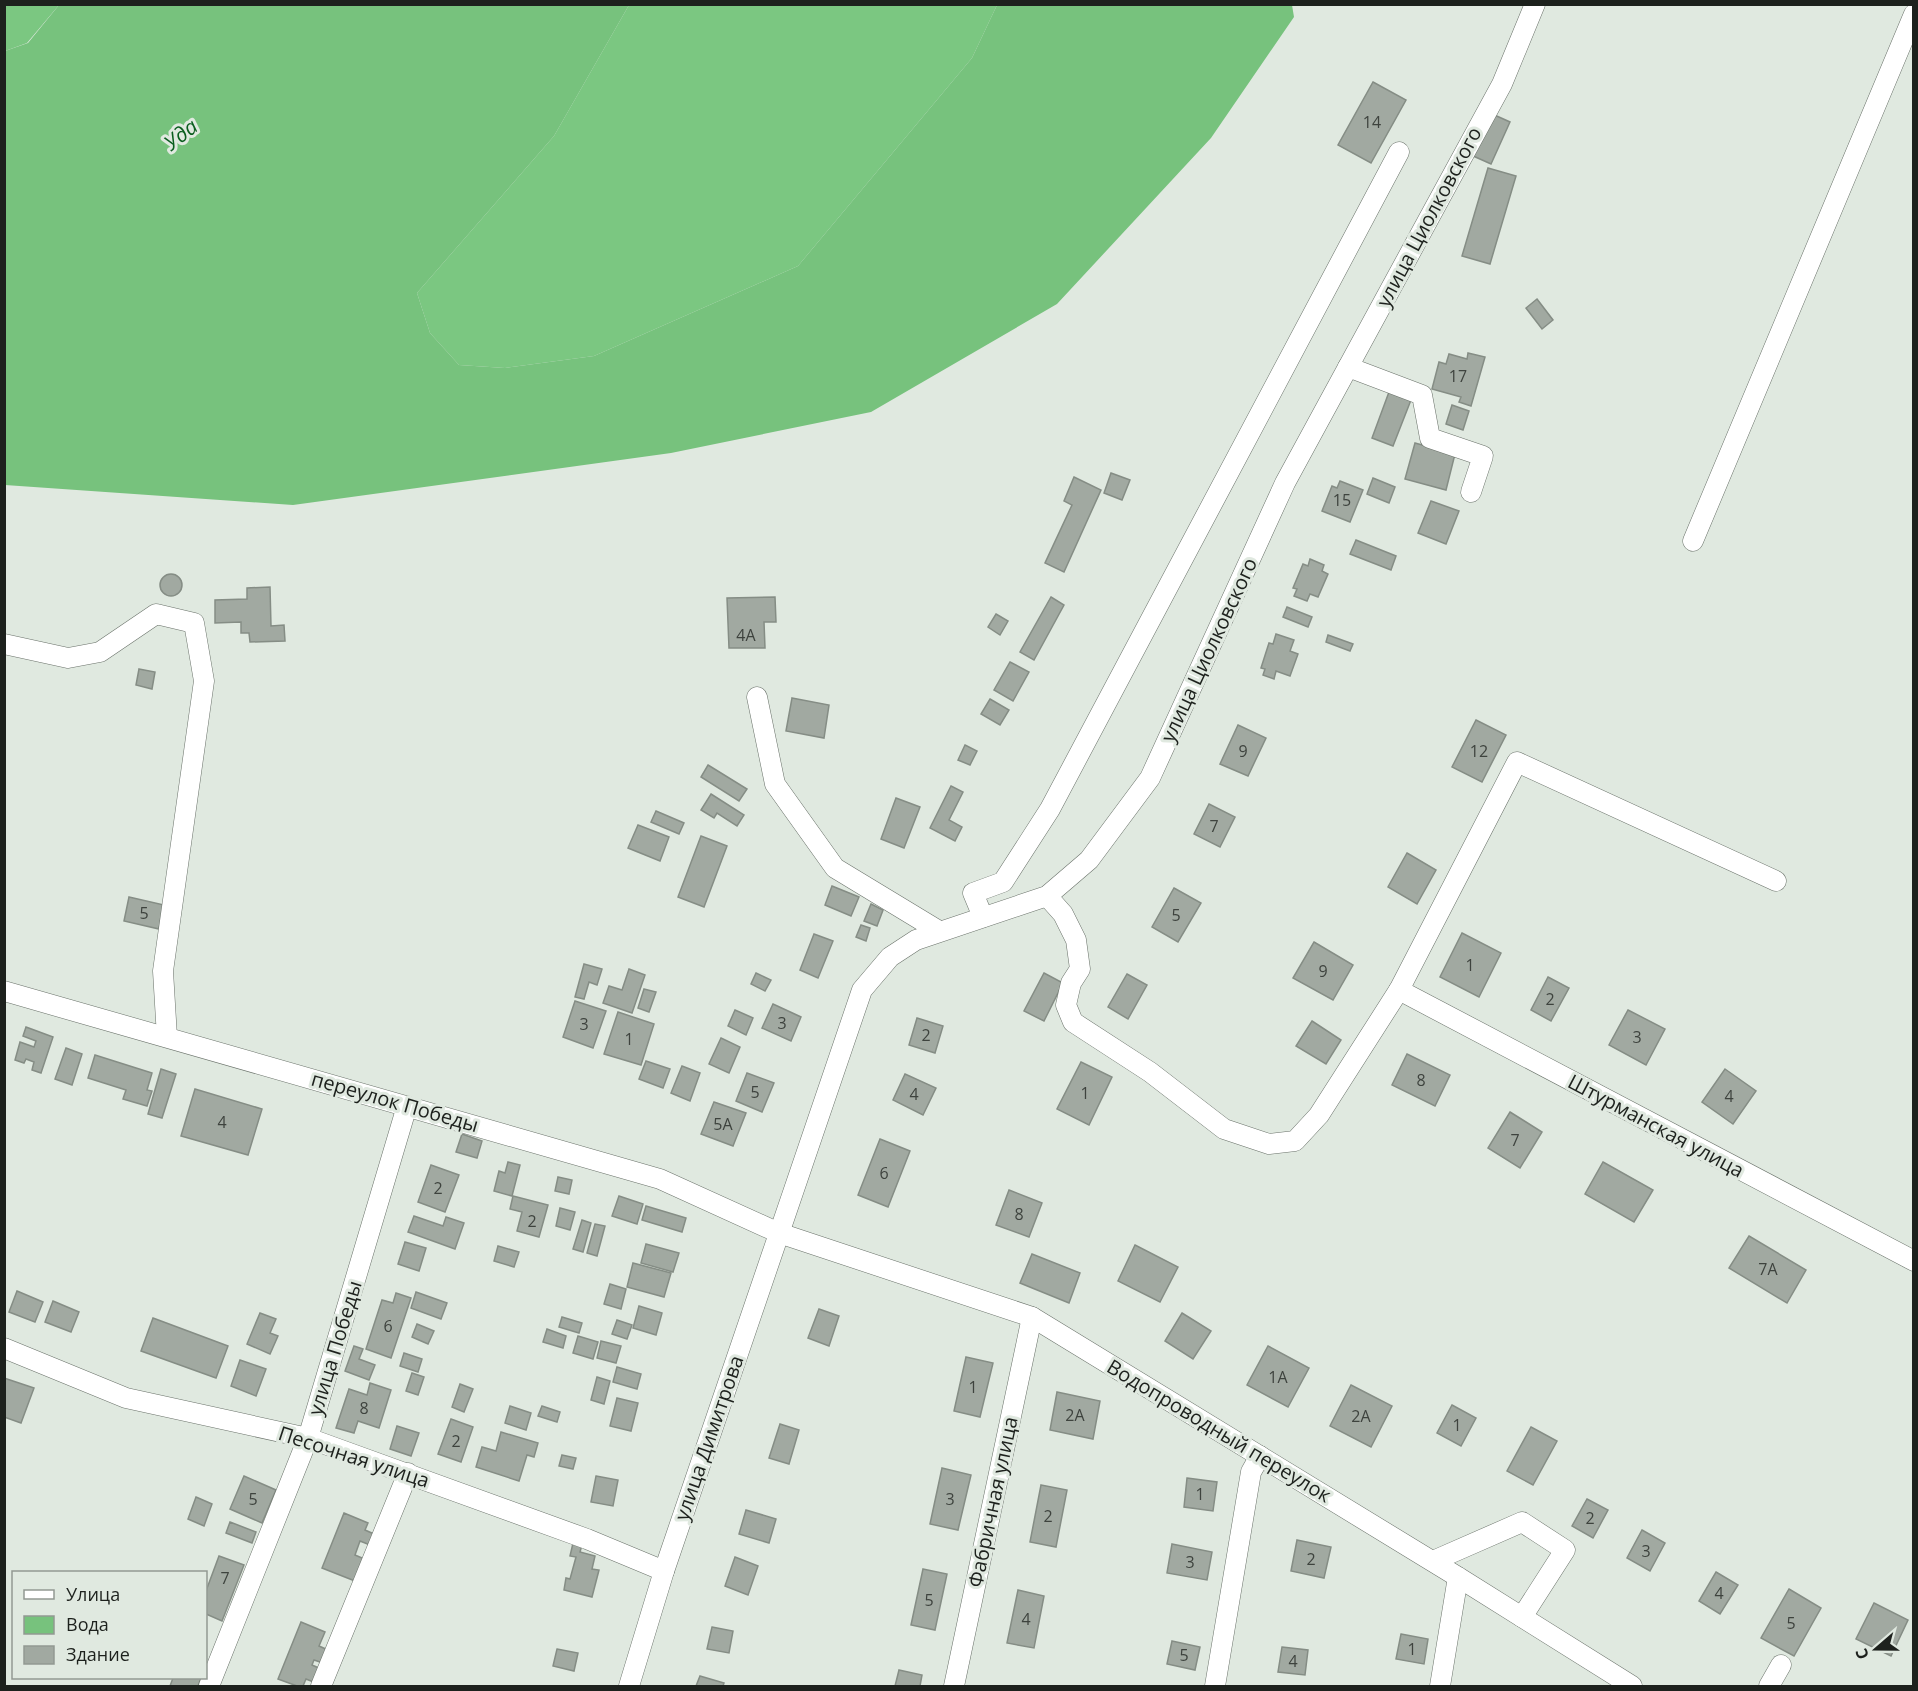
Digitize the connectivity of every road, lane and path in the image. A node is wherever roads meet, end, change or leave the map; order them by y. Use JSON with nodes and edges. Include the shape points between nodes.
{"nodes":[{"id":1,"x":1534,"y":4,"type":"edge"},
{"id":2,"x":1914,"y":14,"type":"edge"},
{"id":3,"x":1398,"y":152,"type":"dead end"},
{"id":4,"x":1348,"y":367,"type":"junction"},
{"id":5,"x":1470,"y":492,"type":"dead end"},
{"id":6,"x":1693,"y":541,"type":"dead end"},
{"id":7,"x":4,"y":644,"type":"edge"},
{"id":8,"x":757,"y":697,"type":"dead end"},
{"id":9,"x":1776,"y":881,"type":"dead end"},
{"id":10,"x":1047,"y":896,"type":"junction"},
{"id":11,"x":983,"y":917,"type":"junction"},
{"id":12,"x":939,"y":931,"type":"junction"},
{"id":13,"x":1399,"y":990,"type":"junction"},
{"id":14,"x":4,"y":991,"type":"edge"},
{"id":15,"x":167,"y":1037,"type":"junction"},
{"id":16,"x":407,"y":1106,"type":"junction"},
{"id":17,"x":793,"y":1191,"type":"joint"},
{"id":18,"x":779,"y":1233,"type":"junction"},
{"id":19,"x":1914,"y":1261,"type":"edge"},
{"id":20,"x":1032,"y":1317,"type":"junction"},
{"id":21,"x":4,"y":1348,"type":"edge"},
{"id":22,"x":308,"y":1438,"type":"junction"},
{"id":23,"x":1255,"y":1464,"type":"junction"},
{"id":24,"x":408,"y":1473,"type":"junction"},
{"id":25,"x":1433,"y":1561,"type":"junction"},
{"id":26,"x":664,"y":1571,"type":"junction"},
{"id":27,"x":1458,"y":1577,"type":"junction"},
{"id":28,"x":1522,"y":1617,"type":"junction"},
{"id":29,"x":1781,"y":1665,"type":"dead end"},
{"id":30,"x":209,"y":1686,"type":"edge"},
{"id":31,"x":321,"y":1686,"type":"edge"},
{"id":32,"x":629,"y":1686,"type":"edge"},
{"id":33,"x":954,"y":1686,"type":"edge"},
{"id":34,"x":1215,"y":1686,"type":"edge"},
{"id":35,"x":1440,"y":1686,"type":"edge"},
{"id":36,"x":1632,"y":1686,"type":"edge"},
{"id":37,"x":1768,"y":1686,"type":"edge"}],
"edges":[{"from":1,"to":4,"type":"street","name":"улица Циолковского","via":[[1502,84]]},
{"from":2,"to":6,"type":"street"},
{"from":3,"to":11,"type":"street","via":[[1050,809],[1003,882],[973,893]]},
{"from":4,"to":5,"type":"street","via":[[1422,395],[1430,438],[1483,456]]},
{"from":4,"to":10,"type":"street","name":"улица Циолковского","via":[[1285,483],[1150,778],[1089,860]]},
{"from":7,"to":15,"type":"street","via":[[68,658],[100,652],[156,614],[194,623],[204,681],[163,971]]},
{"from":8,"to":12,"type":"street","via":[[776,784],[835,868]]},
{"from":9,"to":13,"type":"street","via":[[1517,762]]},
{"from":10,"to":11,"type":"street","name":"улица Циолковского"},
{"from":10,"to":13,"type":"street","via":[[1063,914],[1076,940],[1080,969],[1071,983],[1066,1005],[1073,1022],[1150,1072],[1224,1129],[1269,1144],[1295,1141],[1319,1115]]},
{"from":11,"to":12,"type":"street","name":"улица Циолковского"},
{"from":12,"to":17,"type":"street","name":"улица Циолковского","via":[[890,957],[862,990]]},
{"from":13,"to":19,"type":"street","name":"Штурманская улица"},
{"from":14,"to":15,"type":"street","name":"переулок Победы"},
{"from":15,"to":16,"type":"street","name":"переулок Победы"},
{"from":16,"to":18,"type":"street","name":"переулок Победы","via":[[660,1179]]},
{"from":16,"to":22,"type":"street","name":"улица Победы"},
{"from":17,"to":18,"type":"street","name":"улица Димитрова"},
{"from":18,"to":20,"type":"street","name":"Водопроводный переулок"},
{"from":18,"to":26,"type":"street","name":"улица Димитрова"},
{"from":20,"to":23,"type":"street","name":"Водопроводный переулок"},
{"from":20,"to":33,"type":"street","name":"Фабричная улица"},
{"from":21,"to":22,"type":"street","name":"Песочная улица","via":[[126,1398]]},
{"from":22,"to":24,"type":"street","name":"Песочная улица"},
{"from":22,"to":30,"type":"street","name":"улица Победы"},
{"from":23,"to":25,"type":"street","name":"Водопроводный переулок"},
{"from":23,"to":34,"type":"street"},
{"from":24,"to":26,"type":"street","name":"Песочная улица"},
{"from":24,"to":31,"type":"street"},
{"from":25,"to":27,"type":"street","name":"Водопроводный переулок"},
{"from":25,"to":28,"type":"street","via":[[1522,1522],[1565,1550]]},
{"from":26,"to":32,"type":"street","name":"улица Димитрова"},
{"from":27,"to":28,"type":"street","name":"Водопроводный переулок"},
{"from":27,"to":35,"type":"street"},
{"from":28,"to":36,"type":"street","name":"Водопроводный переулок"},
{"from":29,"to":37,"type":"street"}]}
